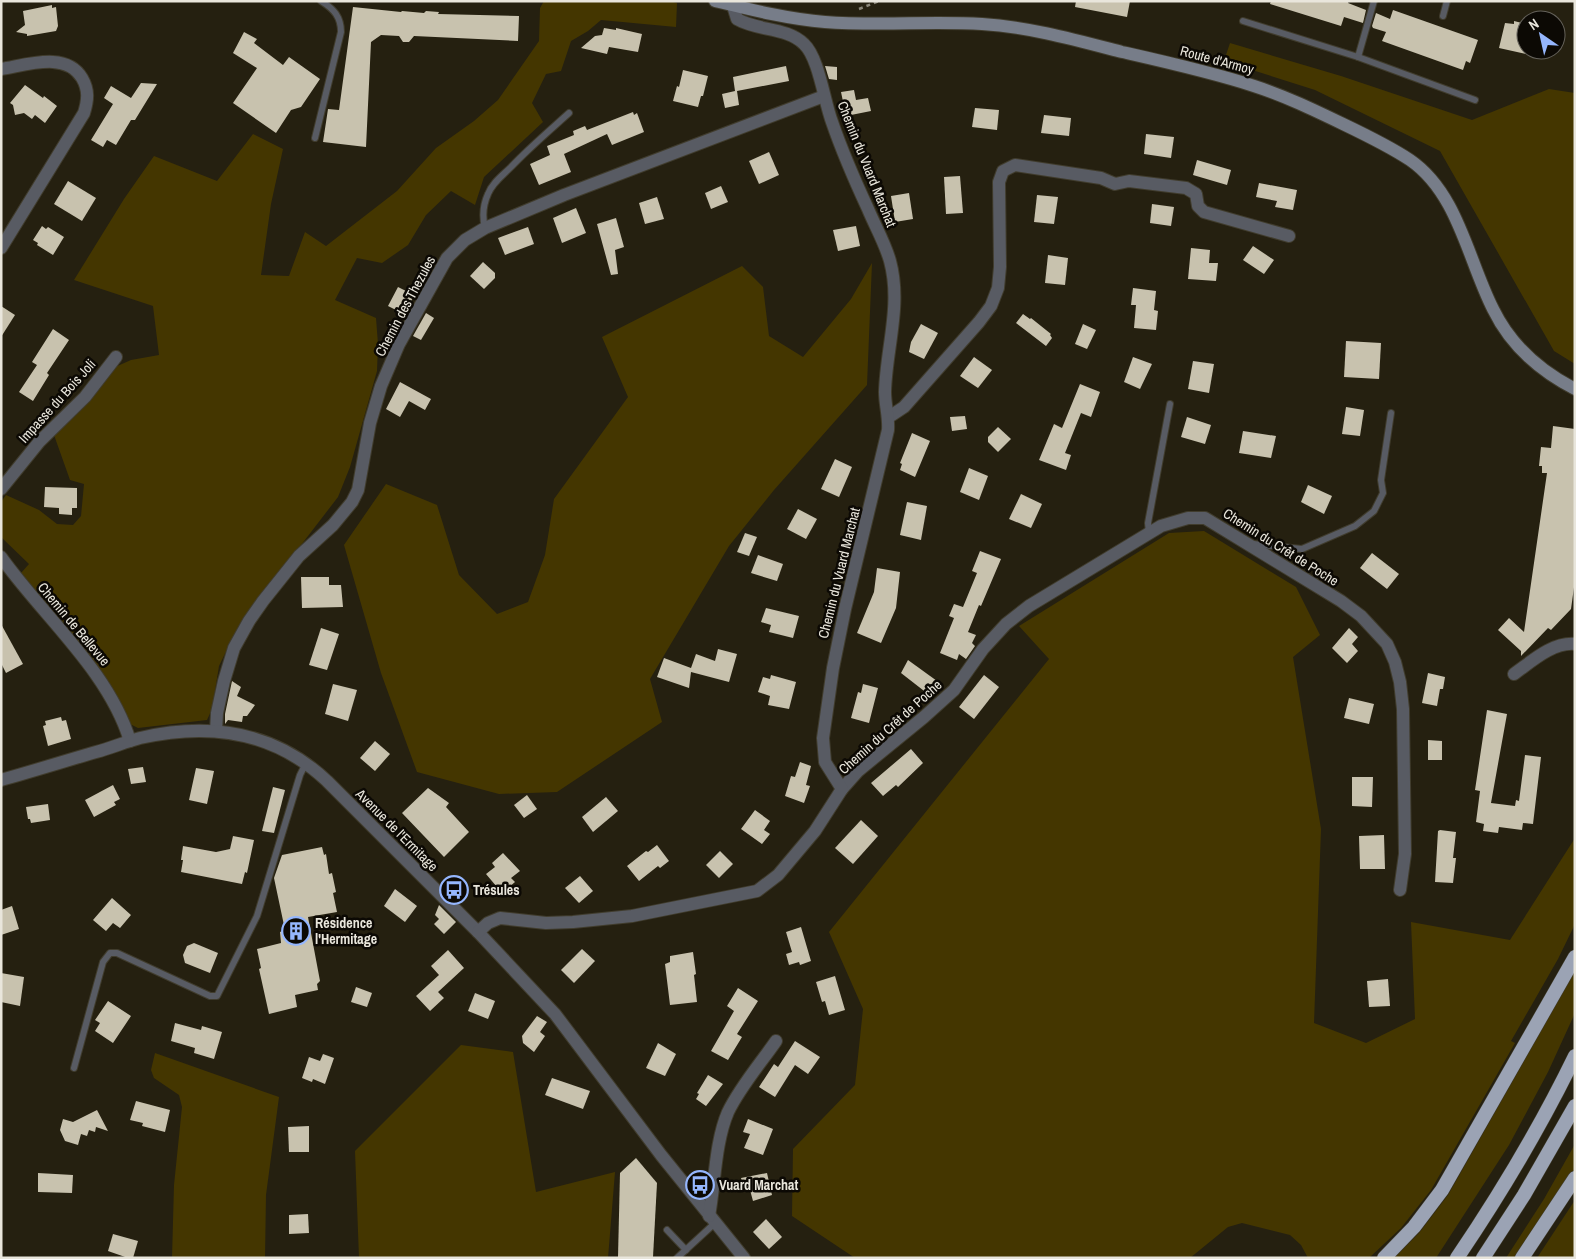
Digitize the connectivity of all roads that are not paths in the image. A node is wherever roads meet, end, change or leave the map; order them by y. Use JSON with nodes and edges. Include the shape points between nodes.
{"nodes":[{"id":1,"x":321,"y":1,"type":"edge"},
{"id":2,"x":715,"y":1,"type":"edge"},
{"id":3,"x":1374,"y":1,"type":"edge"},
{"id":4,"x":1447,"y":1,"type":"edge"},
{"id":5,"x":733,"y":6,"type":"junction"},
{"id":6,"x":1443,"y":16,"type":"dead end"},
{"id":7,"x":1243,"y":21,"type":"dead end"},
{"id":8,"x":1358,"y":57,"type":"junction"},
{"id":9,"x":1,"y":70,"type":"edge"},
{"id":10,"x":824,"y":96,"type":"junction"},
{"id":11,"x":1475,"y":100,"type":"dead end"},
{"id":12,"x":568,"y":113,"type":"dead end"},
{"id":13,"x":315,"y":138,"type":"dead end"},
{"id":14,"x":485,"y":228,"type":"junction"},
{"id":15,"x":1289,"y":236,"type":"dead end"},
{"id":16,"x":1,"y":248,"type":"edge"},
{"id":17,"x":116,"y":357,"type":"dead end"},
{"id":18,"x":1575,"y":389,"type":"edge"},
{"id":19,"x":1170,"y":404,"type":"dead end"},
{"id":20,"x":1391,"y":413,"type":"dead end"},
{"id":21,"x":889,"y":418,"type":"junction"},
{"id":22,"x":1,"y":490,"type":"edge"},
{"id":23,"x":1149,"y":534,"type":"junction"},
{"id":24,"x":1244,"y":543,"type":"junction"},
{"id":25,"x":1,"y":557,"type":"edge"},
{"id":26,"x":1575,"y":644,"type":"edge"},
{"id":27,"x":1514,"y":674,"type":"dead end"},
{"id":28,"x":216,"y":730,"type":"junction"},
{"id":29,"x":130,"y":741,"type":"junction"},
{"id":30,"x":306,"y":762,"type":"junction"},
{"id":31,"x":1,"y":780,"type":"edge"},
{"id":32,"x":842,"y":789,"type":"junction"},
{"id":33,"x":1400,"y":890,"type":"dead end"},
{"id":34,"x":478,"y":932,"type":"junction"},
{"id":35,"x":1575,"y":957,"type":"edge"},
{"id":36,"x":776,"y":1041,"type":"dead end"},
{"id":37,"x":1575,"y":1056,"type":"edge"},
{"id":38,"x":74,"y":1068,"type":"dead end"},
{"id":39,"x":1575,"y":1106,"type":"edge"},
{"id":40,"x":1575,"y":1178,"type":"edge"},
{"id":41,"x":712,"y":1219,"type":"junction"},
{"id":42,"x":667,"y":1230,"type":"dead end"},
{"id":43,"x":686,"y":1250,"type":"junction"},
{"id":44,"x":677,"y":1258,"type":"edge"},
{"id":45,"x":744,"y":1258,"type":"edge"},
{"id":46,"x":1384,"y":1258,"type":"edge"},
{"id":47,"x":1457,"y":1258,"type":"edge"},
{"id":48,"x":1483,"y":1258,"type":"edge"},
{"id":49,"x":1522,"y":1258,"type":"edge"}],
"edges":[{"from":1,"to":13,"type":"lane","via":[[337,15],[341,32]]},
{"from":2,"to":5,"type":"main road","name":"Route d'Armoy"},
{"from":3,"to":8,"type":"lane"},
{"from":4,"to":6,"type":"lane"},
{"from":5,"to":10,"type":"street","name":"Chemin du Vuard Marchat","via":[[741,21],[792,36],[804,44],[813,58]]},
{"from":5,"to":18,"type":"main road","name":"Route d'Armoy","via":[[823,22],[982,24],[1028,30],[1238,81],[1311,109],[1397,152],[1428,176],[1450,207],[1504,328],[1534,362]]},
{"from":7,"to":8,"type":"lane"},
{"from":8,"to":11,"type":"lane"},
{"from":9,"to":16,"type":"street","via":[[50,61],[64,64],[77,71],[83,80],[88,101],[84,113]]},
{"from":10,"to":14,"type":"street","name":"Chemin des Thezules","via":[[564,194]]},
{"from":10,"to":21,"type":"street","name":"Chemin du Vuard Marchat","via":[[890,262],[896,301],[885,394]]},
{"from":12,"to":14,"type":"lane","via":[[495,182],[484,205]]},
{"from":14,"to":28,"type":"street","name":"Chemin des Thezules","via":[[465,240],[447,258],[400,344],[381,386],[370,423],[358,490],[352,502],[279,580],[234,648],[224,681]]},
{"from":15,"to":21,"type":"street","via":[[1204,212],[1198,206],[1196,194],[1186,188],[1130,181],[1115,184],[1101,178],[1015,165],[1003,171],[999,182],[1000,267],[998,288],[991,306],[904,407]]},
{"from":17,"to":22,"type":"street","name":"Impasse du Bois Joli","via":[[85,396],[39,442]]},
{"from":19,"to":23,"type":"lane","via":[[1148,523]]},
{"from":20,"to":24,"type":"lane","via":[[1381,480],[1383,493],[1374,511],[1355,526],[1302,549]]},
{"from":21,"to":32,"type":"street","name":"Chemin du Vuard Marchat","via":[[886,446],[845,609],[823,738],[825,762]]},
{"from":23,"to":24,"type":"street","name":"Chemin du Crêt de Poche","via":[[1175,521],[1205,518]]},
{"from":23,"to":32,"type":"street","name":"Chemin du Crêt de Poche","via":[[1053,590],[1006,624],[983,649],[954,690],[858,771]]},
{"from":24,"to":33,"type":"street","name":"Chemin du Crêt de Poche","via":[[1341,601],[1361,616],[1387,644],[1400,682],[1403,709],[1405,854]]},
{"from":25,"to":29,"type":"street","name":"Chemin de Bellevue","via":[[100,680],[122,719]]},
{"from":26,"to":27,"type":"street","via":[[1552,649]]},
{"from":28,"to":29,"type":"street","name":"Avenue de l'Ermitage","via":[[165,734]]},
{"from":28,"to":30,"type":"street","name":"Avenue de l'Ermitage","via":[[263,740]]},
{"from":29,"to":31,"type":"street","name":"Avenue de l'Ermitage"},
{"from":30,"to":34,"type":"street","name":"Avenue de l'Ermitage"},
{"from":30,"to":38,"type":"lane","via":[[257,916],[217,996],[210,996],[110,953],[103,962]]},
{"from":32,"to":34,"type":"street","via":[[816,831],[778,875],[757,891],[632,916],[546,923],[500,918]]},
{"from":34,"to":41,"type":"street","name":"Avenue de l'Ermitage","via":[[570,1031],[634,1120]]},
{"from":35,"to":46,"type":"highway","via":[[1442,1190],[1414,1227]]},
{"from":36,"to":41,"type":"street","via":[[728,1112],[722,1132]]},
{"from":37,"to":47,"type":"highway","via":[[1511,1175]]},
{"from":39,"to":48,"type":"highway"},
{"from":40,"to":49,"type":"highway"},
{"from":41,"to":43,"type":"lane"},
{"from":41,"to":45,"type":"street","name":"Avenue de l'Ermitage"},
{"from":42,"to":43,"type":"lane"},
{"from":43,"to":44,"type":"lane"}]}
